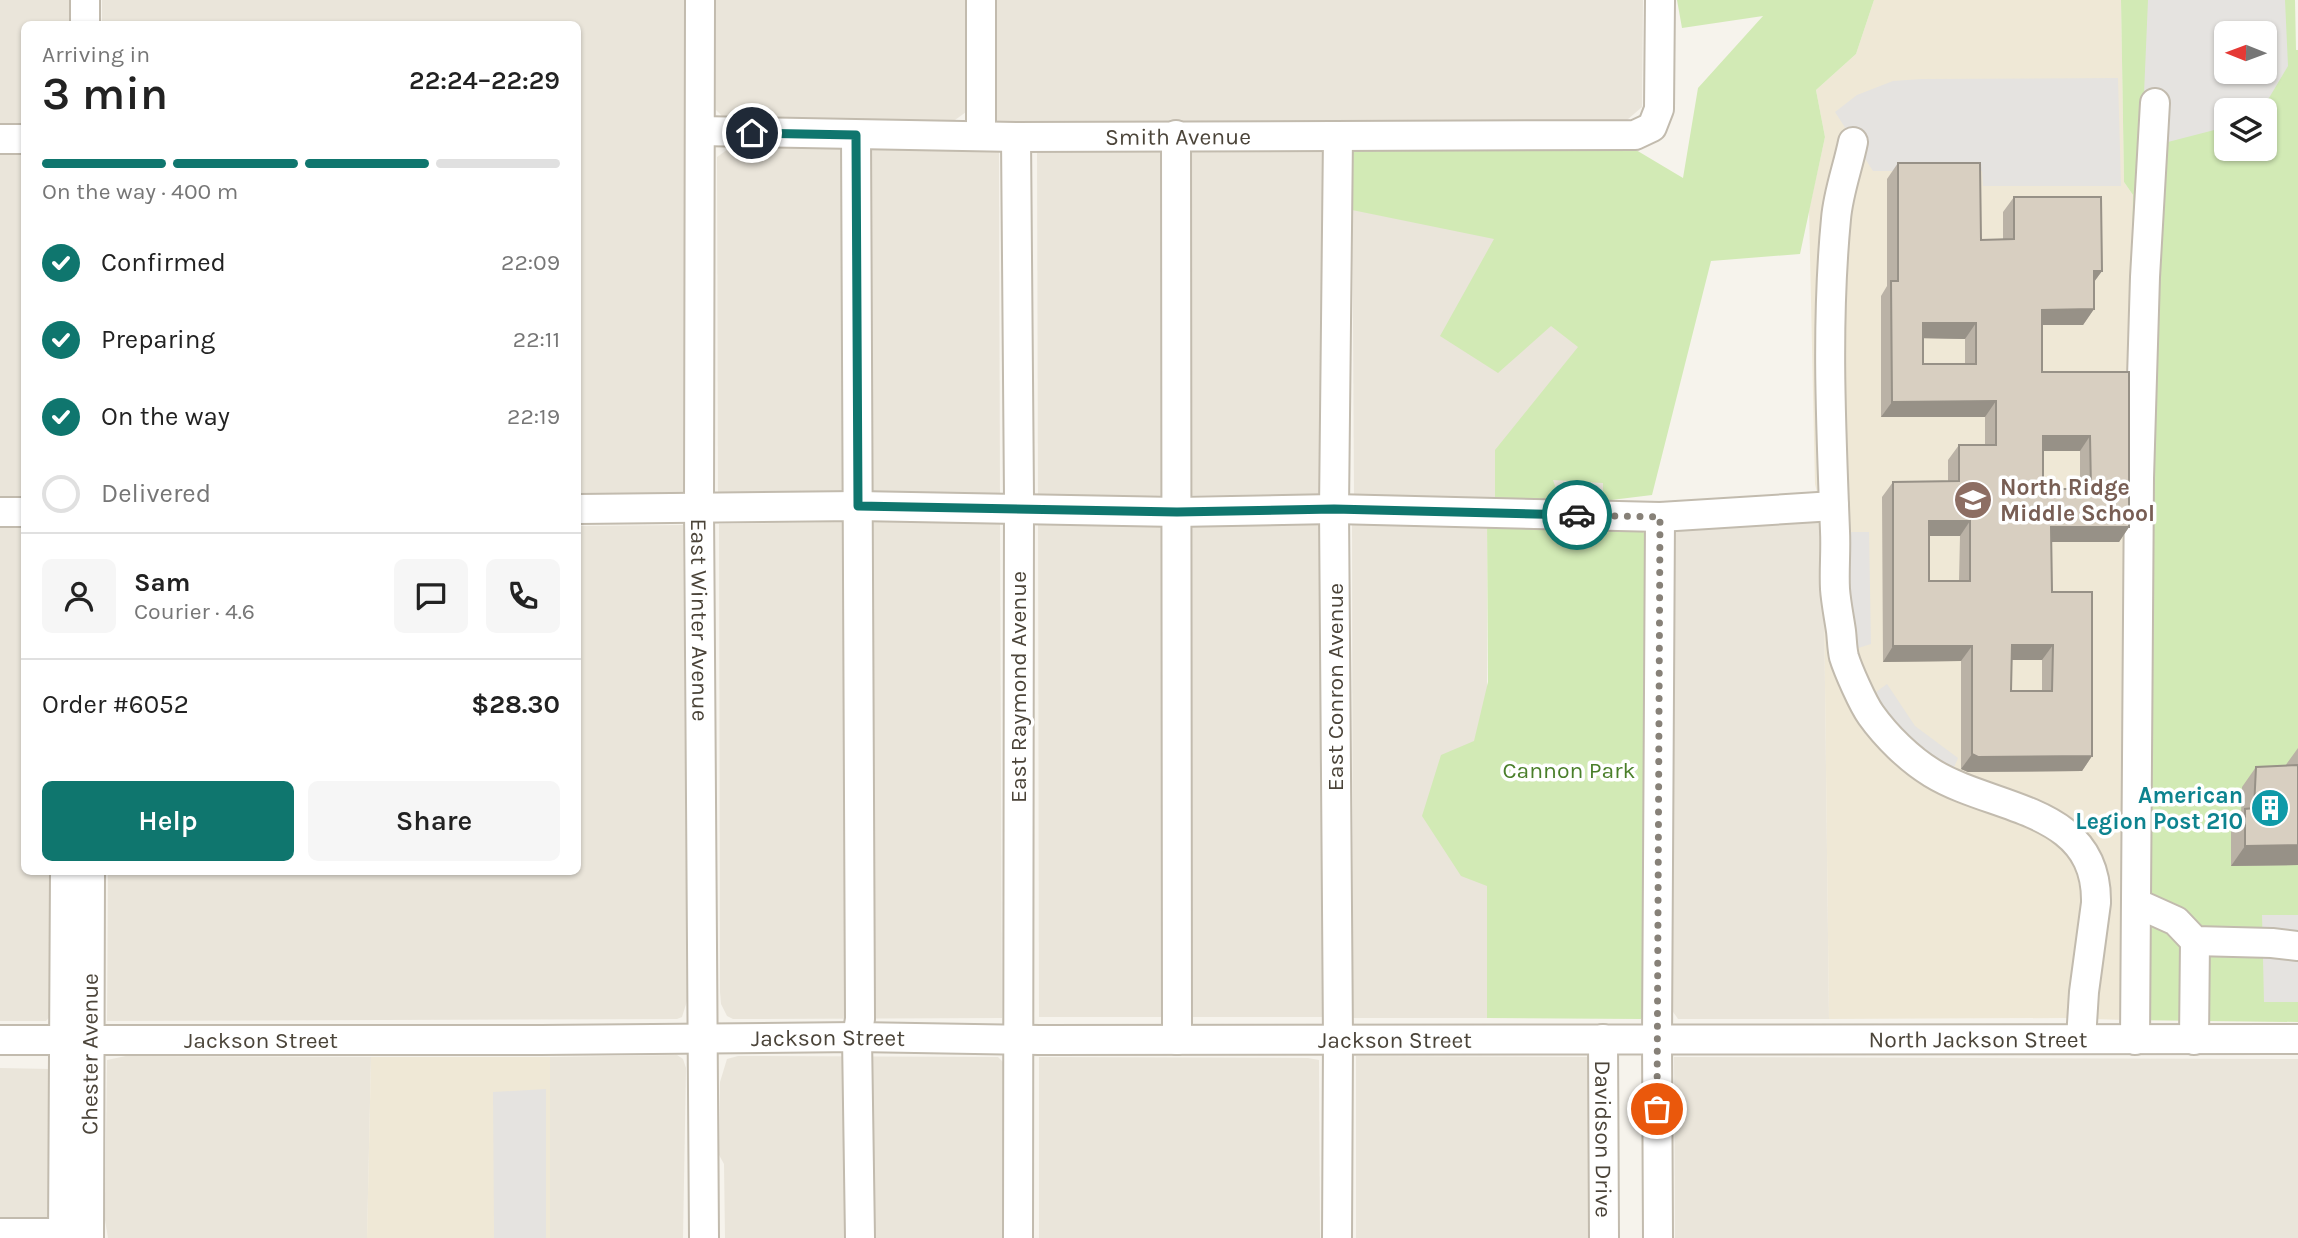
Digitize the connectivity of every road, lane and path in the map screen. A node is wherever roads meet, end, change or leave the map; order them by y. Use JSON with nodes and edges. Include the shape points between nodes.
{"nodes":[{"id":1,"x":85,"y":0,"type":"edge"},
{"id":2,"x":700,"y":0,"type":"edge"},
{"id":3,"x":981,"y":0,"type":"edge"},
{"id":4,"x":1660,"y":0,"type":"edge"},
{"id":5,"x":85,"y":21,"type":"edge"},
{"id":6,"x":2155,"y":103,"type":"dead end"},
{"id":7,"x":700,"y":131,"type":"junction"},
{"id":8,"x":856,"y":135,"type":"junction"},
{"id":9,"x":1176,"y":135,"type":"junction"},
{"id":10,"x":981,"y":136,"type":"junction"},
{"id":11,"x":1338,"y":136,"type":"junction"},
{"id":12,"x":1016,"y":137,"type":"junction"},
{"id":13,"x":0,"y":139,"type":"edge"},
{"id":14,"x":21,"y":139,"type":"edge"},
{"id":15,"x":1853,"y":142,"type":"dead end"},
{"id":16,"x":858,"y":506,"type":"junction"},
{"id":17,"x":1834,"y":506,"type":"junction"},
{"id":18,"x":699,"y":508,"type":"junction"},
{"id":19,"x":1018,"y":508,"type":"junction"},
{"id":20,"x":581,"y":509,"type":"edge"},
{"id":21,"x":1334,"y":509,"type":"junction"},
{"id":22,"x":0,"y":512,"type":"edge"},
{"id":23,"x":21,"y":512,"type":"edge"},
{"id":24,"x":1177,"y":512,"type":"junction"},
{"id":25,"x":1660,"y":517,"type":"junction"},
{"id":26,"x":65,"y":875,"type":"edge"},
{"id":27,"x":90,"y":875,"type":"edge"},
{"id":28,"x":2136,"y":903,"type":"junction"},
{"id":29,"x":2195,"y":941,"type":"junction"},
{"id":30,"x":2298,"y":946,"type":"edge"},
{"id":31,"x":857,"y":1037,"type":"junction"},
{"id":32,"x":77,"y":1039,"type":"junction"},
{"id":33,"x":702,"y":1039,"type":"junction"},
{"id":34,"x":1603,"y":1039,"type":"junction"},
{"id":35,"x":1657,"y":1039,"type":"junction"},
{"id":36,"x":0,"y":1040,"type":"edge"},
{"id":37,"x":1017,"y":1040,"type":"junction"},
{"id":38,"x":1177,"y":1040,"type":"junction"},
{"id":39,"x":1338,"y":1040,"type":"junction"},
{"id":40,"x":2081,"y":1040,"type":"junction"},
{"id":41,"x":2135,"y":1040,"type":"junction"},
{"id":42,"x":2194,"y":1040,"type":"junction"},
{"id":43,"x":2298,"y":1040,"type":"edge"},
{"id":44,"x":0,"y":1233,"type":"edge"},
{"id":45,"x":76,"y":1235,"type":"edge"},
{"id":46,"x":704,"y":1238,"type":"edge"},
{"id":47,"x":860,"y":1238,"type":"edge"},
{"id":48,"x":1018,"y":1238,"type":"edge"},
{"id":49,"x":1337,"y":1238,"type":"edge"},
{"id":50,"x":1604,"y":1238,"type":"edge"},
{"id":51,"x":1658,"y":1238,"type":"edge"}],
"edges":[{"from":1,"to":5,"type":"street"},
{"from":2,"to":7,"type":"street","name":"East Winter Avenue"},
{"from":3,"to":10,"type":"street"},
{"from":4,"to":11,"type":"street","name":"Smith Avenue","via":[[1659,109],[1652,127],[1635,135]]},
{"from":6,"to":28,"type":"street","via":[[2139,478]]},
{"from":7,"to":8,"type":"street","name":"Smith Avenue"},
{"from":7,"to":18,"type":"street","name":"East Winter Avenue"},
{"from":8,"to":10,"type":"street","name":"Smith Avenue"},
{"from":8,"to":16,"type":"street"},
{"from":9,"to":11,"type":"street","name":"Smith Avenue"},
{"from":9,"to":12,"type":"street","name":"Smith Avenue"},
{"from":9,"to":24,"type":"street"},
{"from":10,"to":12,"type":"street","name":"Smith Avenue"},
{"from":11,"to":21,"type":"street","name":"East Conron Avenue"},
{"from":12,"to":19,"type":"street","name":"East Raymond Avenue"},
{"from":13,"to":14,"type":"street"},
{"from":15,"to":17,"type":"street","via":[[1836,215],[1829,309]]},
{"from":16,"to":18,"type":"street"},
{"from":16,"to":19,"type":"street"},
{"from":16,"to":31,"type":"street"},
{"from":17,"to":25,"type":"street"},
{"from":17,"to":40,"type":"street","via":[[1835,587],[1844,657],[1869,714],[1931,773],[2056,825],[2073,838],[2092,869],[2096,903]]},
{"from":18,"to":20,"type":"street"},
{"from":18,"to":33,"type":"street","name":"East Winter Avenue"},
{"from":19,"to":24,"type":"street"},
{"from":19,"to":37,"type":"street","name":"East Raymond Avenue"},
{"from":21,"to":24,"type":"street"},
{"from":21,"to":25,"type":"street"},
{"from":21,"to":39,"type":"street","name":"East Conron Avenue"},
{"from":22,"to":23,"type":"street"},
{"from":24,"to":38,"type":"street"},
{"from":25,"to":35,"type":"street"},
{"from":26,"to":32,"type":"street","name":"Chester Avenue"},
{"from":27,"to":32,"type":"street","name":"Chester Avenue"},
{"from":28,"to":29,"type":"street","via":[[2176,921]]},
{"from":28,"to":41,"type":"street"},
{"from":29,"to":30,"type":"street"},
{"from":29,"to":42,"type":"street"},
{"from":31,"to":33,"type":"street","name":"Jackson Street"},
{"from":31,"to":37,"type":"street","name":"Jackson Street"},
{"from":31,"to":47,"type":"street"},
{"from":32,"to":33,"type":"street","name":"Jackson Street"},
{"from":32,"to":36,"type":"street","name":"Jackson Street"},
{"from":32,"to":45,"type":"street","name":"Chester Avenue"},
{"from":33,"to":46,"type":"street","name":"East Winter Avenue"},
{"from":34,"to":35,"type":"street","name":"Jackson Street"},
{"from":34,"to":39,"type":"street","name":"Jackson Street"},
{"from":34,"to":50,"type":"street","name":"Davidson Drive"},
{"from":35,"to":40,"type":"street","name":"North Jackson Street"},
{"from":35,"to":51,"type":"street"},
{"from":37,"to":38,"type":"street","name":"Jackson Street"},
{"from":37,"to":48,"type":"street","name":"East Raymond Avenue"},
{"from":38,"to":39,"type":"street","name":"Jackson Street"},
{"from":39,"to":49,"type":"street","name":"East Conron Avenue"},
{"from":40,"to":41,"type":"street","name":"North Jackson Street"},
{"from":41,"to":42,"type":"street","name":"North Jackson Street"},
{"from":42,"to":43,"type":"street","name":"North Jackson Street"},
{"from":44,"to":45,"type":"street"}]}
